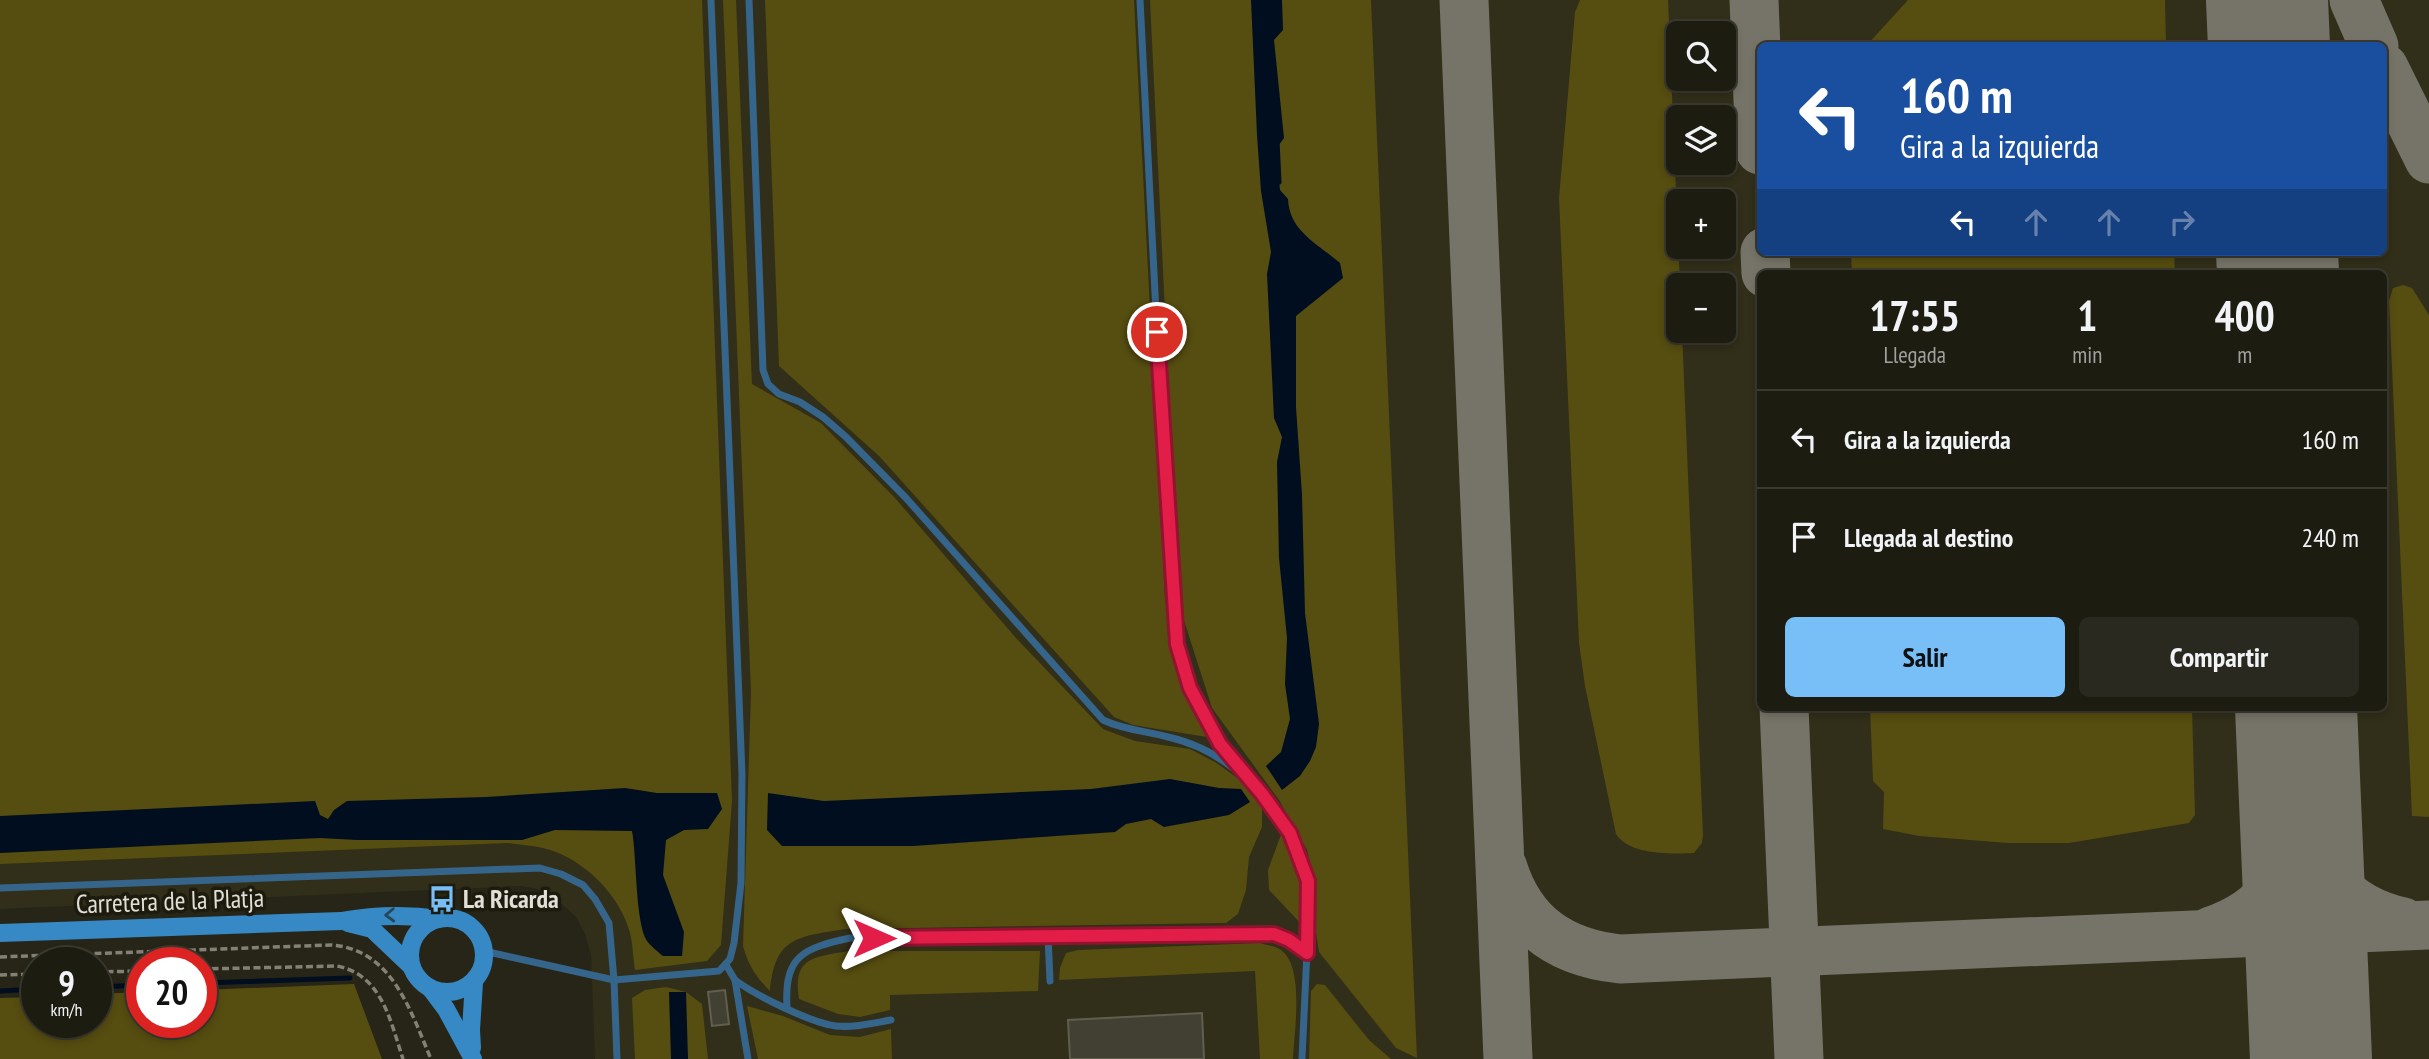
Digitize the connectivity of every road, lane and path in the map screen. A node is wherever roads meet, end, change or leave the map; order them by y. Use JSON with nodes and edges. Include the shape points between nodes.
{"nodes":[{"id":1,"x":711,"y":0,"type":"edge"},
{"id":2,"x":749,"y":0,"type":"edge"},
{"id":3,"x":1140,"y":0,"type":"edge"},
{"id":4,"x":1262,"y":794,"type":"junction"},
{"id":5,"x":0,"y":888,"type":"edge"},
{"id":6,"x":439,"y":919,"type":"junction"},
{"id":7,"x":341,"y":921,"type":"junction"},
{"id":8,"x":0,"y":933,"type":"edge"},
{"id":9,"x":1048,"y":937,"type":"junction"},
{"id":10,"x":484,"y":951,"type":"junction"},
{"id":11,"x":1307,"y":953,"type":"junction"},
{"id":12,"x":0,"y":957,"type":"edge"},
{"id":13,"x":726,"y":965,"type":"junction"},
{"id":14,"x":412,"y":967,"type":"junction"},
{"id":15,"x":217,"y":969,"type":"edge"},
{"id":16,"x":21,"y":974,"type":"edge"},
{"id":17,"x":0,"y":975,"type":"edge"},
{"id":18,"x":735,"y":979,"type":"junction"},
{"id":19,"x":614,"y":980,"type":"junction"},
{"id":20,"x":1050,"y":981,"type":"dead end"},
{"id":21,"x":474,"y":982,"type":"junction"},
{"id":22,"x":430,"y":989,"type":"junction"},
{"id":23,"x":787,"y":1007,"type":"junction"},
{"id":24,"x":891,"y":1020,"type":"dead end"},
{"id":25,"x":403,"y":1059,"type":"edge"},
{"id":26,"x":431,"y":1059,"type":"edge"},
{"id":27,"x":473,"y":1059,"type":"edge"},
{"id":28,"x":617,"y":1059,"type":"edge"},
{"id":29,"x":748,"y":1059,"type":"edge"},
{"id":30,"x":1302,"y":1059,"type":"edge"}],
"edges":[{"from":1,"to":13,"type":"lane","via":[[742,726],[741,883],[734,943]]},
{"from":2,"to":4,"type":"lane","via":[[763,370],[768,384],[822,417],[870,460],[1103,720],[1204,748]]},
{"from":3,"to":4,"type":"lane","via":[[1177,644],[1190,688],[1220,744]]},
{"from":4,"to":11,"type":"lane","via":[[1290,833],[1308,881]]},
{"from":5,"to":19,"type":"lane","via":[[540,868],[583,885],[595,898],[609,923]]},
{"from":6,"to":7,"type":"street","name":"Carretera de la Platja","one_way":true,"via":[[409,915]]},
{"from":6,"to":10,"type":"street","via":[[469,925]]},
{"from":6,"to":14,"type":"street","via":[[414,937]]},
{"from":7,"to":8,"type":"street","name":"Carretera de la Platja"},
{"from":7,"to":14,"type":"street","name":"Carretera de la Platja","via":[[372,929]]},
{"from":9,"to":11,"type":"lane","via":[[1274,934]]},
{"from":9,"to":20,"type":"lane"},
{"from":9,"to":23,"type":"lane","via":[[850,938],[816,946],[800,956],[789,971]]},
{"from":10,"to":19,"type":"lane"},
{"from":10,"to":21,"type":"street"},
{"from":11,"to":30,"type":"lane"},
{"from":12,"to":26,"type":"path","via":[[345,946],[371,956],[385,969]]},
{"from":13,"to":18,"type":"lane"},
{"from":13,"to":19,"type":"lane","via":[[719,971]]},
{"from":14,"to":22,"type":"street"},
{"from":15,"to":25,"type":"path","via":[[350,968],[376,992]]},
{"from":16,"to":17,"type":"path"},
{"from":18,"to":23,"type":"lane"},
{"from":18,"to":29,"type":"lane"},
{"from":19,"to":28,"type":"lane"},
{"from":21,"to":22,"type":"street","via":[[454,992]]},
{"from":21,"to":27,"type":"street"},
{"from":22,"to":27,"type":"street"},
{"from":23,"to":24,"type":"lane","via":[[833,1026]]}]}
